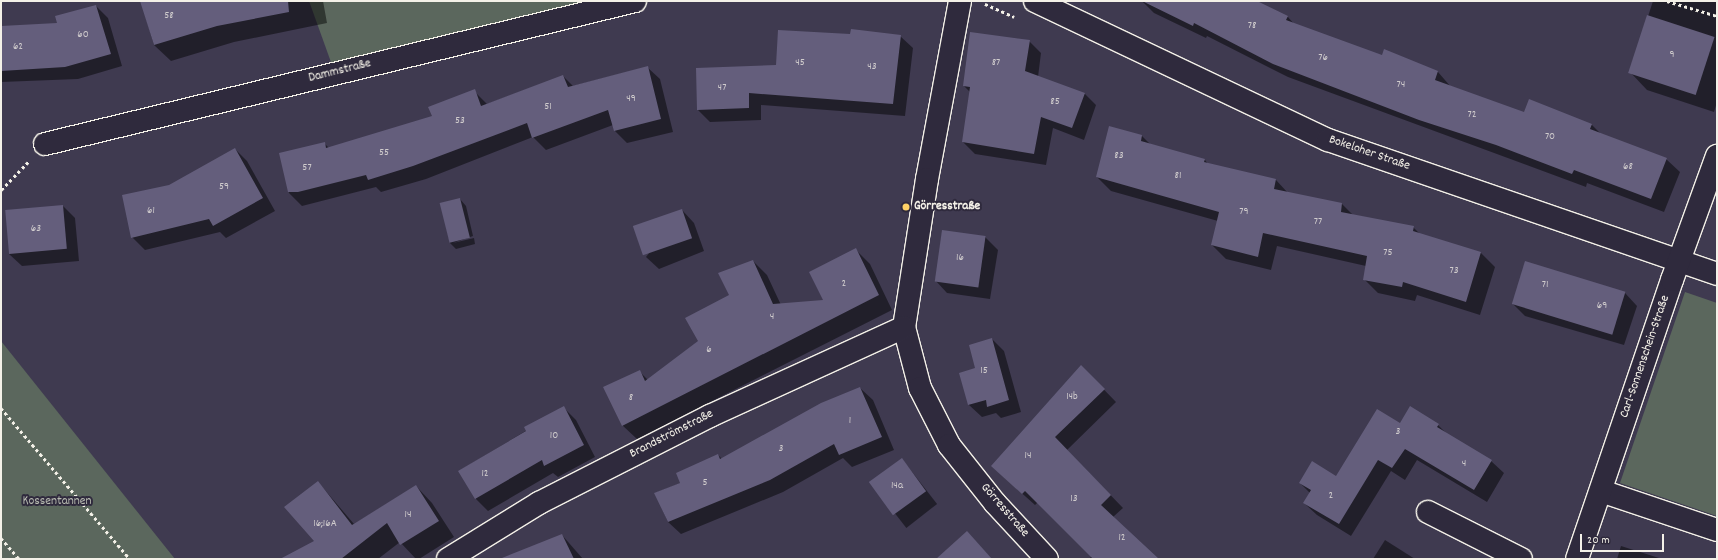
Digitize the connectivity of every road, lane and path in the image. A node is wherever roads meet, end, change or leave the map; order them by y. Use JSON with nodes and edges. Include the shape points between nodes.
{"nodes":[{"id":1,"x":635,"y":1,"type":"edge"},
{"id":2,"x":960,"y":1,"type":"edge"},
{"id":3,"x":1034,"y":1,"type":"edge"},
{"id":4,"x":1667,"y":1,"type":"edge"},
{"id":5,"x":1717,"y":16,"type":"edge"},
{"id":6,"x":45,"y":144,"type":"joint"},
{"id":7,"x":1717,"y":156,"type":"edge"},
{"id":8,"x":1,"y":190,"type":"edge"},
{"id":9,"x":1679,"y":261,"type":"junction"},
{"id":10,"x":1717,"y":274,"type":"edge"},
{"id":11,"x":904,"y":327,"type":"junction"},
{"id":12,"x":1,"y":408,"type":"edge"},
{"id":13,"x":1601,"y":491,"type":"junction"},
{"id":14,"x":1428,"y":512,"type":"dead end"},
{"id":15,"x":1717,"y":530,"type":"edge"},
{"id":16,"x":1,"y":538,"type":"edge"},
{"id":17,"x":19,"y":559,"type":"edge"},
{"id":18,"x":130,"y":559,"type":"edge"},
{"id":19,"x":448,"y":559,"type":"edge"},
{"id":20,"x":1047,"y":559,"type":"edge"},
{"id":21,"x":1521,"y":559,"type":"edge"},
{"id":22,"x":1577,"y":559,"type":"edge"}],
"edges":[{"from":1,"to":6,"type":"street","name":"Dammstraße"},
{"from":2,"to":11,"type":"street","name":"Görresstraße","via":[[927,180]]},
{"from":3,"to":9,"type":"street","name":"Bokeloher Straße","via":[[1328,140]]},
{"from":4,"to":5,"type":"path"},
{"from":6,"to":8,"type":"path"},
{"from":7,"to":9,"type":"street","name":"Carl-Sonnenschein-Straße"},
{"from":9,"to":10,"type":"street","name":"Bokeloher Straße"},
{"from":9,"to":13,"type":"street","name":"Carl-Sonnenschein-Straße"},
{"from":11,"to":19,"type":"street","name":"Brandströmstraße","via":[[710,416],[539,503]]},
{"from":11,"to":20,"type":"street","name":"Görresstraße","via":[[920,388],[949,445],[995,503]]},
{"from":12,"to":18,"type":"path"},
{"from":13,"to":15,"type":"street"},
{"from":13,"to":22,"type":"street","name":"Carl-Sonnenschein-Straße"},
{"from":14,"to":21,"type":"street"},
{"from":16,"to":17,"type":"path"}]}
